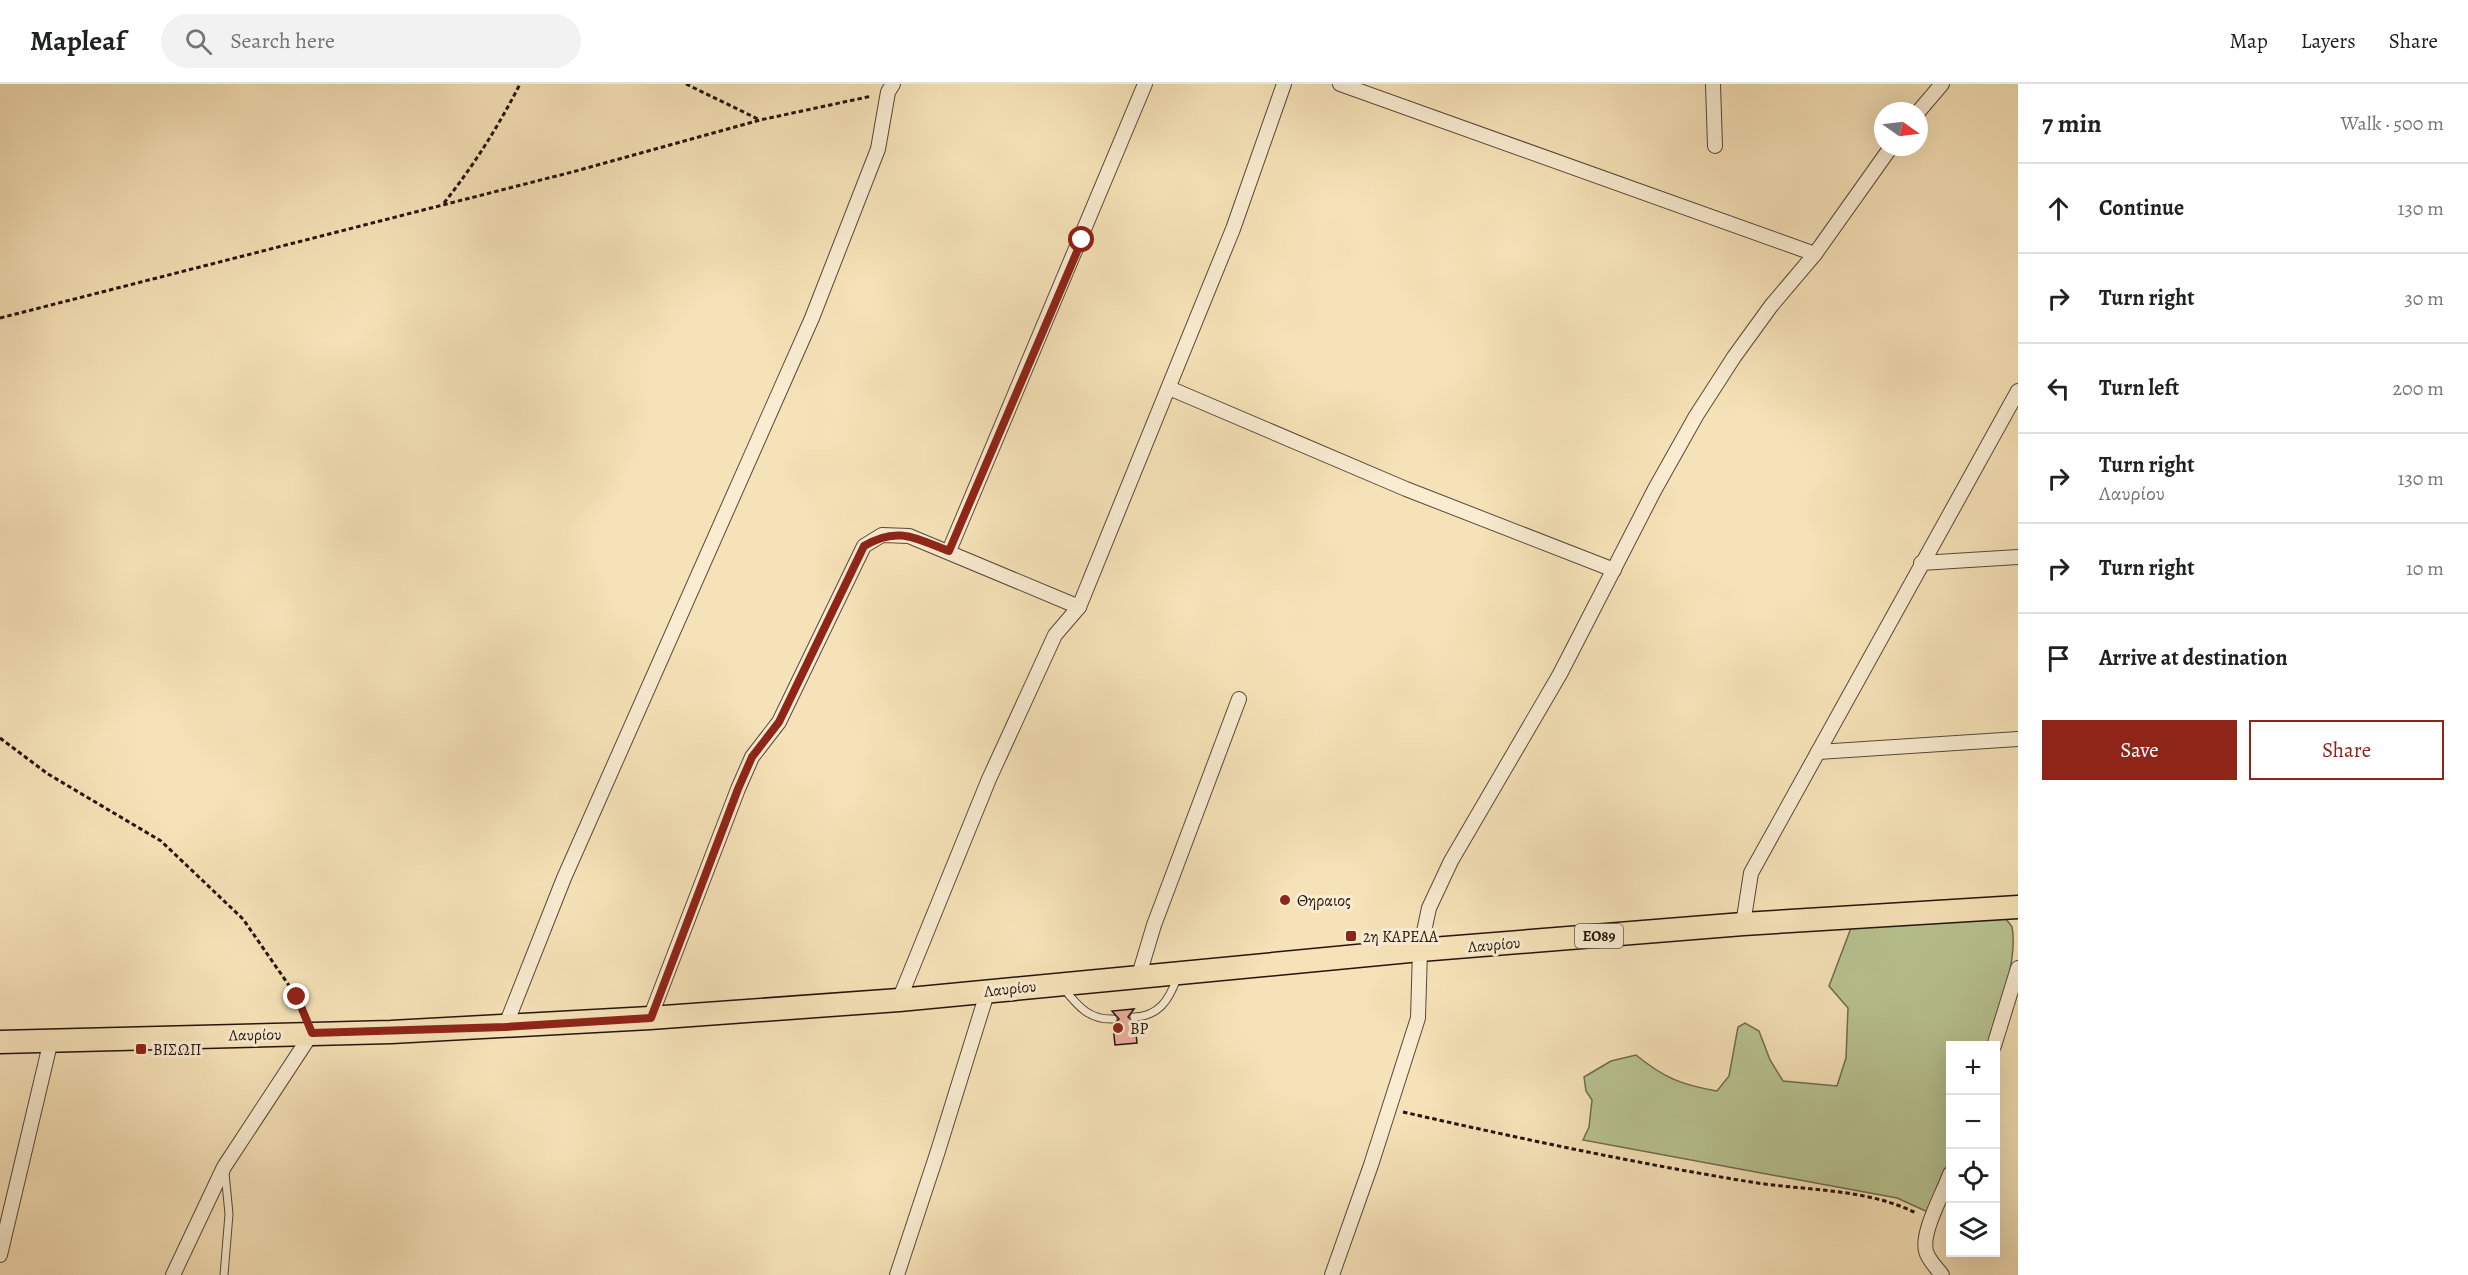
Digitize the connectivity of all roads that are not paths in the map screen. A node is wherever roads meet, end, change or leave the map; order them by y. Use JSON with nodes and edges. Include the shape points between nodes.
{"nodes":[{"id":1,"x":1145,"y":84,"type":"edge"},
{"id":2,"x":1284,"y":84,"type":"edge"},
{"id":3,"x":1340,"y":84,"type":"edge"},
{"id":4,"x":1713,"y":84,"type":"edge"},
{"id":5,"x":1942,"y":84,"type":"edge"},
{"id":6,"x":891,"y":88,"type":"edge"},
{"id":7,"x":1927,"y":102,"type":"edge"},
{"id":8,"x":1715,"y":146,"type":"dead end"},
{"id":9,"x":1885,"y":156,"type":"edge"},
{"id":10,"x":1815,"y":254,"type":"junction"},
{"id":11,"x":1169,"y":388,"type":"junction"},
{"id":12,"x":2018,"y":391,"type":"edge"},
{"id":13,"x":949,"y":551,"type":"junction"},
{"id":14,"x":2018,"y":557,"type":"edge"},
{"id":15,"x":1921,"y":563,"type":"junction"},
{"id":16,"x":1614,"y":570,"type":"junction"},
{"id":17,"x":1078,"y":607,"type":"junction"},
{"id":18,"x":1239,"y":699,"type":"dead end"},
{"id":19,"x":2018,"y":739,"type":"edge"},
{"id":20,"x":1818,"y":752,"type":"junction"},
{"id":21,"x":2018,"y":907,"type":"edge"},
{"id":22,"x":1743,"y":924,"type":"junction"},
{"id":23,"x":1420,"y":950,"type":"junction"},
{"id":24,"x":2018,"y":968,"type":"edge"},
{"id":25,"x":1180,"y":972,"type":"junction"},
{"id":26,"x":1139,"y":975,"type":"junction"},
{"id":27,"x":1058,"y":983,"type":"junction"},
{"id":28,"x":988,"y":990,"type":"junction"},
{"id":29,"x":899,"y":1000,"type":"junction"},
{"id":30,"x":1134,"y":1017,"type":"dead end"},
{"id":31,"x":651,"y":1018,"type":"junction"},
{"id":32,"x":1113,"y":1019,"type":"dead end"},
{"id":33,"x":505,"y":1027,"type":"junction"},
{"id":34,"x":312,"y":1033,"type":"junction"},
{"id":35,"x":51,"y":1040,"type":"junction"},
{"id":36,"x":1996,"y":1041,"type":"edge"},
{"id":37,"x":0,"y":1042,"type":"edge"},
{"id":38,"x":224,"y":1167,"type":"junction"},
{"id":39,"x":1946,"y":1185,"type":"edge"},
{"id":40,"x":0,"y":1255,"type":"edge"},
{"id":41,"x":173,"y":1275,"type":"edge"},
{"id":42,"x":224,"y":1275,"type":"edge"},
{"id":43,"x":897,"y":1275,"type":"edge"},
{"id":44,"x":1332,"y":1275,"type":"edge"},
{"id":45,"x":1942,"y":1275,"type":"edge"}],
"edges":[{"from":1,"to":13,"type":"street"},
{"from":2,"to":11,"type":"street","via":[[1233,229]]},
{"from":3,"to":10,"type":"street"},
{"from":4,"to":8,"type":"street"},
{"from":5,"to":7,"type":"street"},
{"from":6,"to":33,"type":"street","via":[[878,149],[812,318],[564,878]]},
{"from":9,"to":10,"type":"street"},
{"from":10,"to":16,"type":"street","via":[[1771,306],[1696,416]]},
{"from":11,"to":16,"type":"street","via":[[1406,489]]},
{"from":11,"to":17,"type":"street"},
{"from":12,"to":15,"type":"street"},
{"from":13,"to":17,"type":"street"},
{"from":13,"to":31,"type":"street","via":[[909,536],[882,535],[864,546],[779,722],[752,757]]},
{"from":14,"to":15,"type":"street"},
{"from":15,"to":20,"type":"street"},
{"from":16,"to":23,"type":"street","via":[[1560,674],[1451,861],[1429,908]]},
{"from":17,"to":29,"type":"street","via":[[1055,635],[988,779]]},
{"from":18,"to":26,"type":"street"},
{"from":19,"to":20,"type":"street"},
{"from":20,"to":22,"type":"street","via":[[1751,873]]},
{"from":21,"to":22,"type":"main road","name":"Λαυρίου","number":"ΕΟ89"},
{"from":22,"to":23,"type":"main road","name":"Λαυρίου","number":"ΕΟ89"},
{"from":23,"to":25,"type":"main road","name":"Λαυρίου","number":"ΕΟ89"},
{"from":23,"to":44,"type":"street","via":[[1418,1018]]},
{"from":24,"to":36,"type":"street"},
{"from":25,"to":26,"type":"main road","name":"Λαυρίου","number":"ΕΟ89"},
{"from":25,"to":30,"type":"lane","via":[[1162,1006],[1147,1017]]},
{"from":26,"to":27,"type":"main road","name":"Λαυρίου","number":"ΕΟ89"},
{"from":27,"to":28,"type":"main road","name":"Λαυρίου","number":"ΕΟ89"},
{"from":27,"to":32,"type":"lane","via":[[1081,1009],[1102,1019]]},
{"from":28,"to":29,"type":"main road","name":"Λαυρίου","number":"ΕΟ89"},
{"from":28,"to":43,"type":"street"},
{"from":29,"to":31,"type":"main road","name":"Λαυρίου","number":"ΕΟ89"},
{"from":31,"to":33,"type":"main road","name":"Λαυρίου","number":"ΕΟ89"},
{"from":33,"to":34,"type":"main road","name":"Λαυρίου","number":"ΕΟ89"},
{"from":34,"to":35,"type":"main road","name":"Λαυρίου","number":"ΕΟ89"},
{"from":34,"to":38,"type":"street"},
{"from":35,"to":37,"type":"main road","name":"Λαυρίου","number":"ΕΟ89"},
{"from":35,"to":40,"type":"street"},
{"from":38,"to":41,"type":"street"},
{"from":38,"to":42,"type":"lane","via":[[229,1214]]},
{"from":39,"to":45,"type":"street","via":[[1930,1220],[1925,1244],[1926,1254]]}]}
